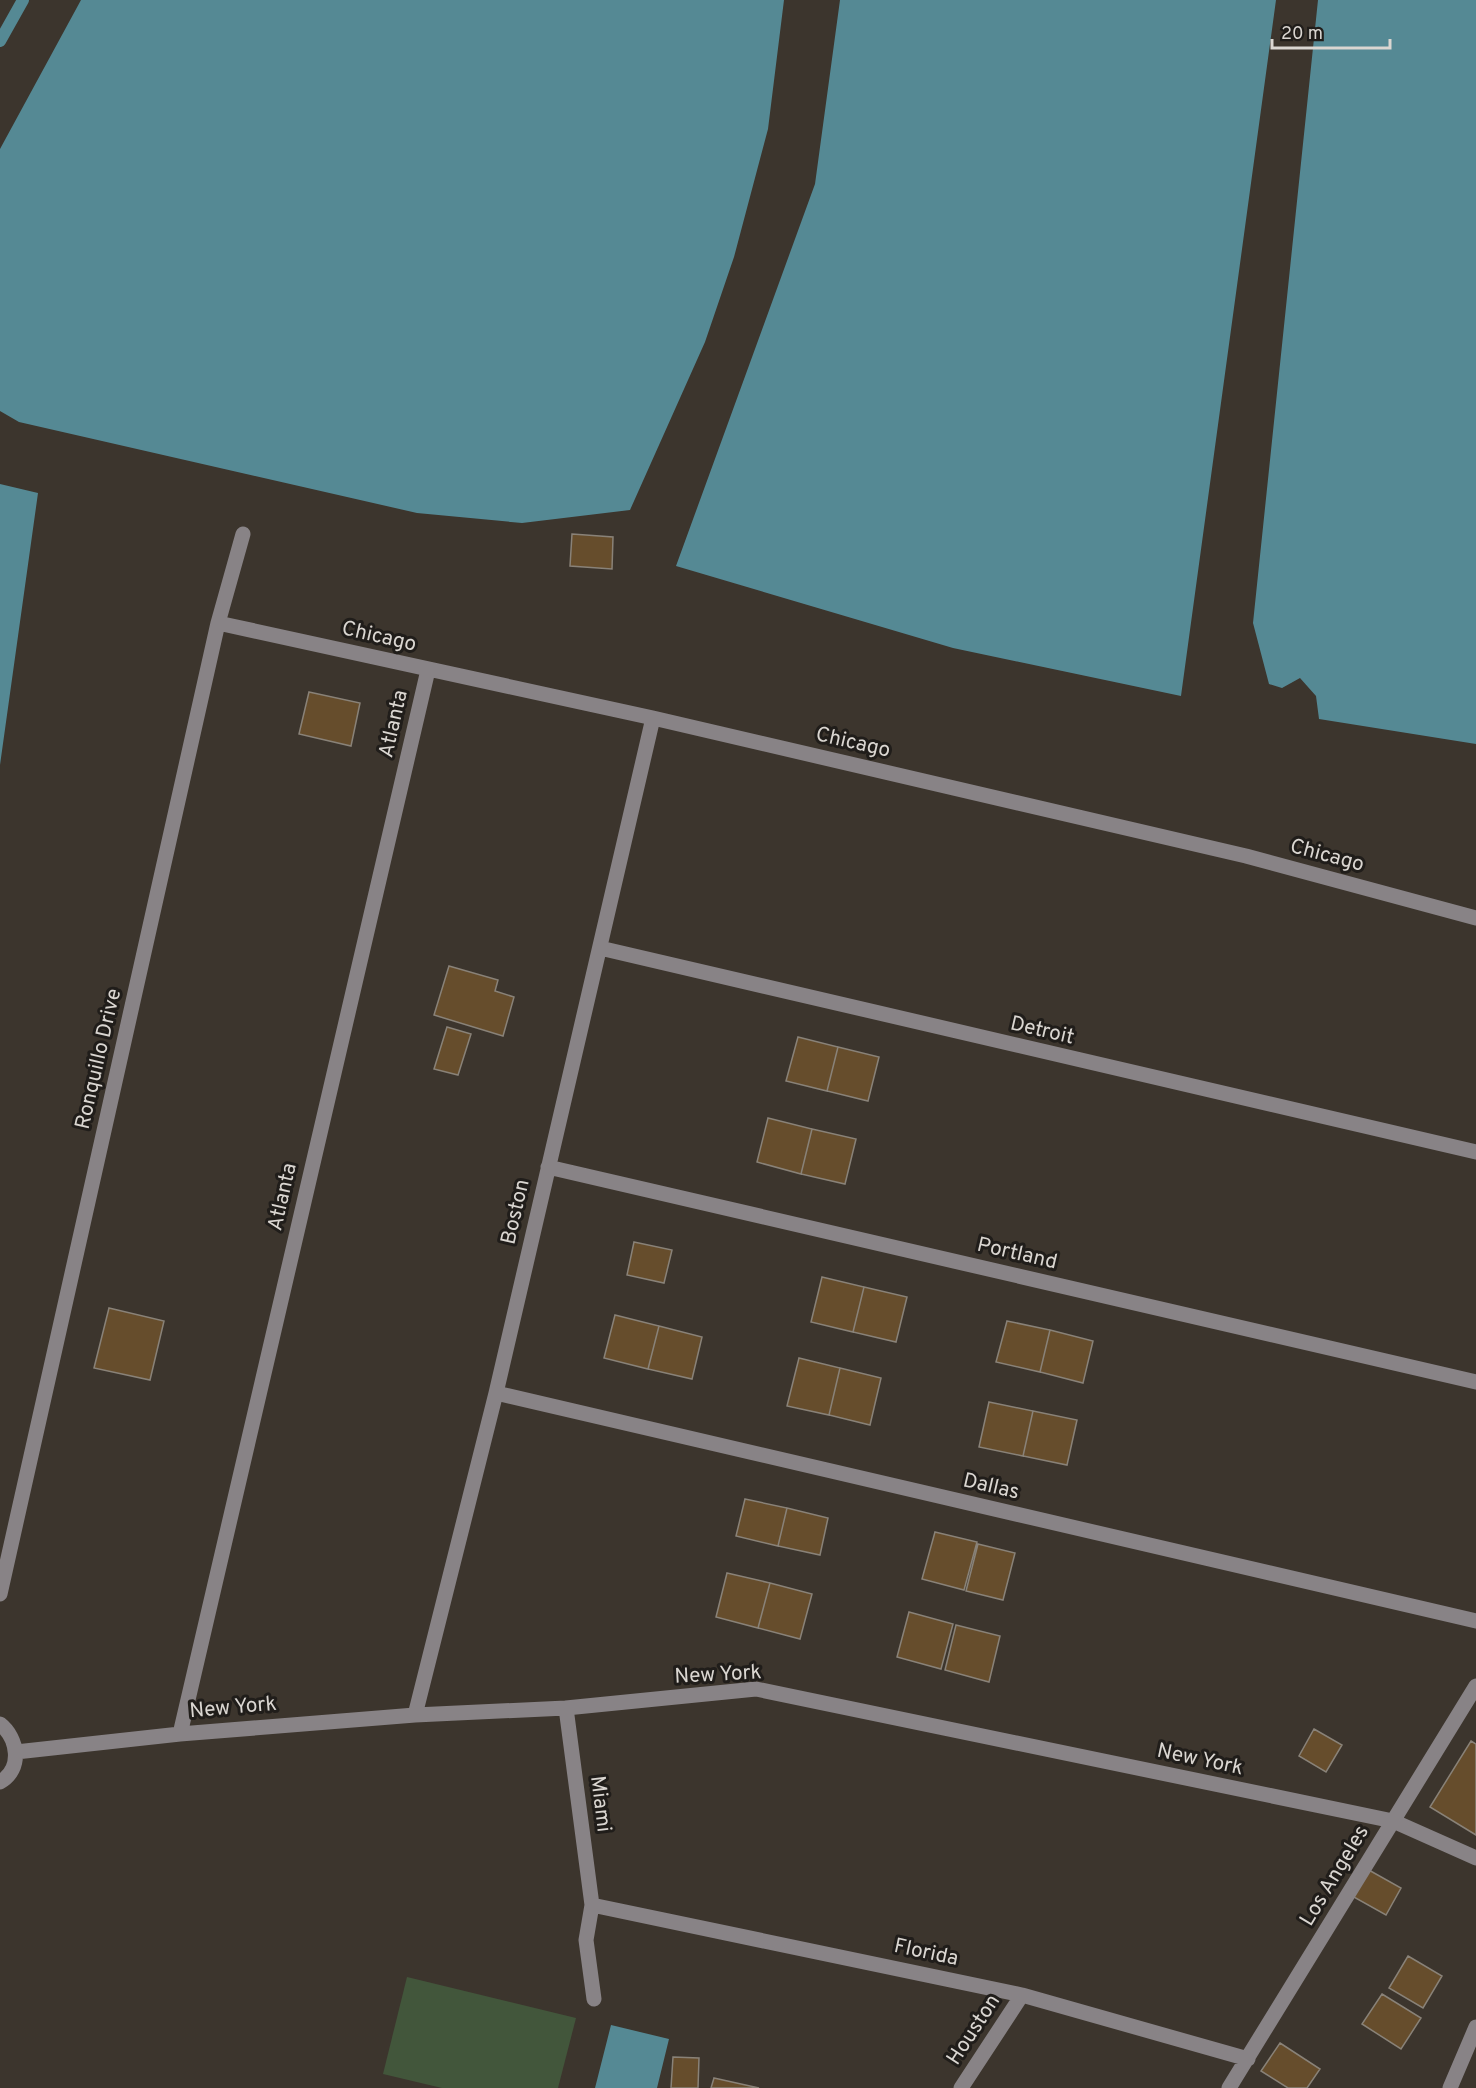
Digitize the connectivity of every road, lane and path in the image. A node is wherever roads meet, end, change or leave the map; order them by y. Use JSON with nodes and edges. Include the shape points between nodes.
{"nodes":[{"id":1,"x":243,"y":534,"type":"dead end"},
{"id":2,"x":218,"y":623,"type":"junction"},
{"id":3,"x":428,"y":670,"type":"junction"},
{"id":4,"x":653,"y":718,"type":"junction"},
{"id":5,"x":1476,"y":918,"type":"edge"},
{"id":6,"x":600,"y":948,"type":"junction"},
{"id":7,"x":1476,"y":1152,"type":"edge"},
{"id":8,"x":548,"y":1167,"type":"junction"},
{"id":9,"x":1476,"y":1382,"type":"edge"},
{"id":10,"x":496,"y":1393,"type":"junction"},
{"id":11,"x":0,"y":1594,"type":"edge"},
{"id":12,"x":1476,"y":1622,"type":"edge"},
{"id":13,"x":1476,"y":1686,"type":"edge"},
{"id":14,"x":567,"y":1708,"type":"junction"},
{"id":15,"x":415,"y":1714,"type":"junction"},
{"id":16,"x":0,"y":1724,"type":"edge"},
{"id":17,"x":180,"y":1734,"type":"junction"},
{"id":18,"x":16,"y":1752,"type":"junction"},
{"id":19,"x":0,"y":1782,"type":"edge"},
{"id":20,"x":1393,"y":1821,"type":"junction"},
{"id":21,"x":1476,"y":1858,"type":"edge"},
{"id":22,"x":592,"y":1905,"type":"junction"},
{"id":23,"x":1022,"y":1995,"type":"junction"},
{"id":24,"x":594,"y":1999,"type":"dead end"},
{"id":25,"x":1476,"y":2027,"type":"edge"},
{"id":26,"x":1248,"y":2059,"type":"junction"},
{"id":27,"x":961,"y":2088,"type":"edge"},
{"id":28,"x":1229,"y":2088,"type":"edge"},
{"id":29,"x":1450,"y":2088,"type":"edge"}],
"edges":[{"from":1,"to":2,"type":"street","name":"Ronquillo Drive"},
{"from":2,"to":3,"type":"street","name":"Chicago"},
{"from":2,"to":11,"type":"street","name":"Ronquillo Drive"},
{"from":3,"to":4,"type":"street","name":"Chicago"},
{"from":3,"to":17,"type":"street","name":"Atlanta"},
{"from":4,"to":5,"type":"street","name":"Chicago","via":[[1246,856]]},
{"from":4,"to":6,"type":"street","name":"Boston"},
{"from":6,"to":7,"type":"street","name":"Detroit"},
{"from":6,"to":8,"type":"street","name":"Boston"},
{"from":8,"to":9,"type":"street","name":"Portland"},
{"from":8,"to":10,"type":"street","name":"Boston"},
{"from":10,"to":12,"type":"street","name":"Dallas"},
{"from":10,"to":15,"type":"street","name":"Boston"},
{"from":13,"to":20,"type":"street","name":"Los Angeles"},
{"from":14,"to":15,"type":"street","name":"New York"},
{"from":14,"to":20,"type":"street","name":"New York","via":[[756,1689]]},
{"from":14,"to":22,"type":"street","name":"Miami"},
{"from":15,"to":17,"type":"street","name":"New York"},
{"from":16,"to":18,"type":"street","via":[[12,1737]]},
{"from":17,"to":18,"type":"street","name":"New York"},
{"from":18,"to":19,"type":"street","via":[[13,1767]]},
{"from":20,"to":21,"type":"street","name":"New York"},
{"from":20,"to":26,"type":"street","name":"Los Angeles"},
{"from":22,"to":23,"type":"street","name":"Florida"},
{"from":22,"to":24,"type":"street","name":"Miami","via":[[586,1940]]},
{"from":23,"to":26,"type":"street","name":"Florida"},
{"from":23,"to":27,"type":"street","name":"Houston"},
{"from":25,"to":29,"type":"street"},
{"from":26,"to":28,"type":"street","name":"Los Angeles"}]}
